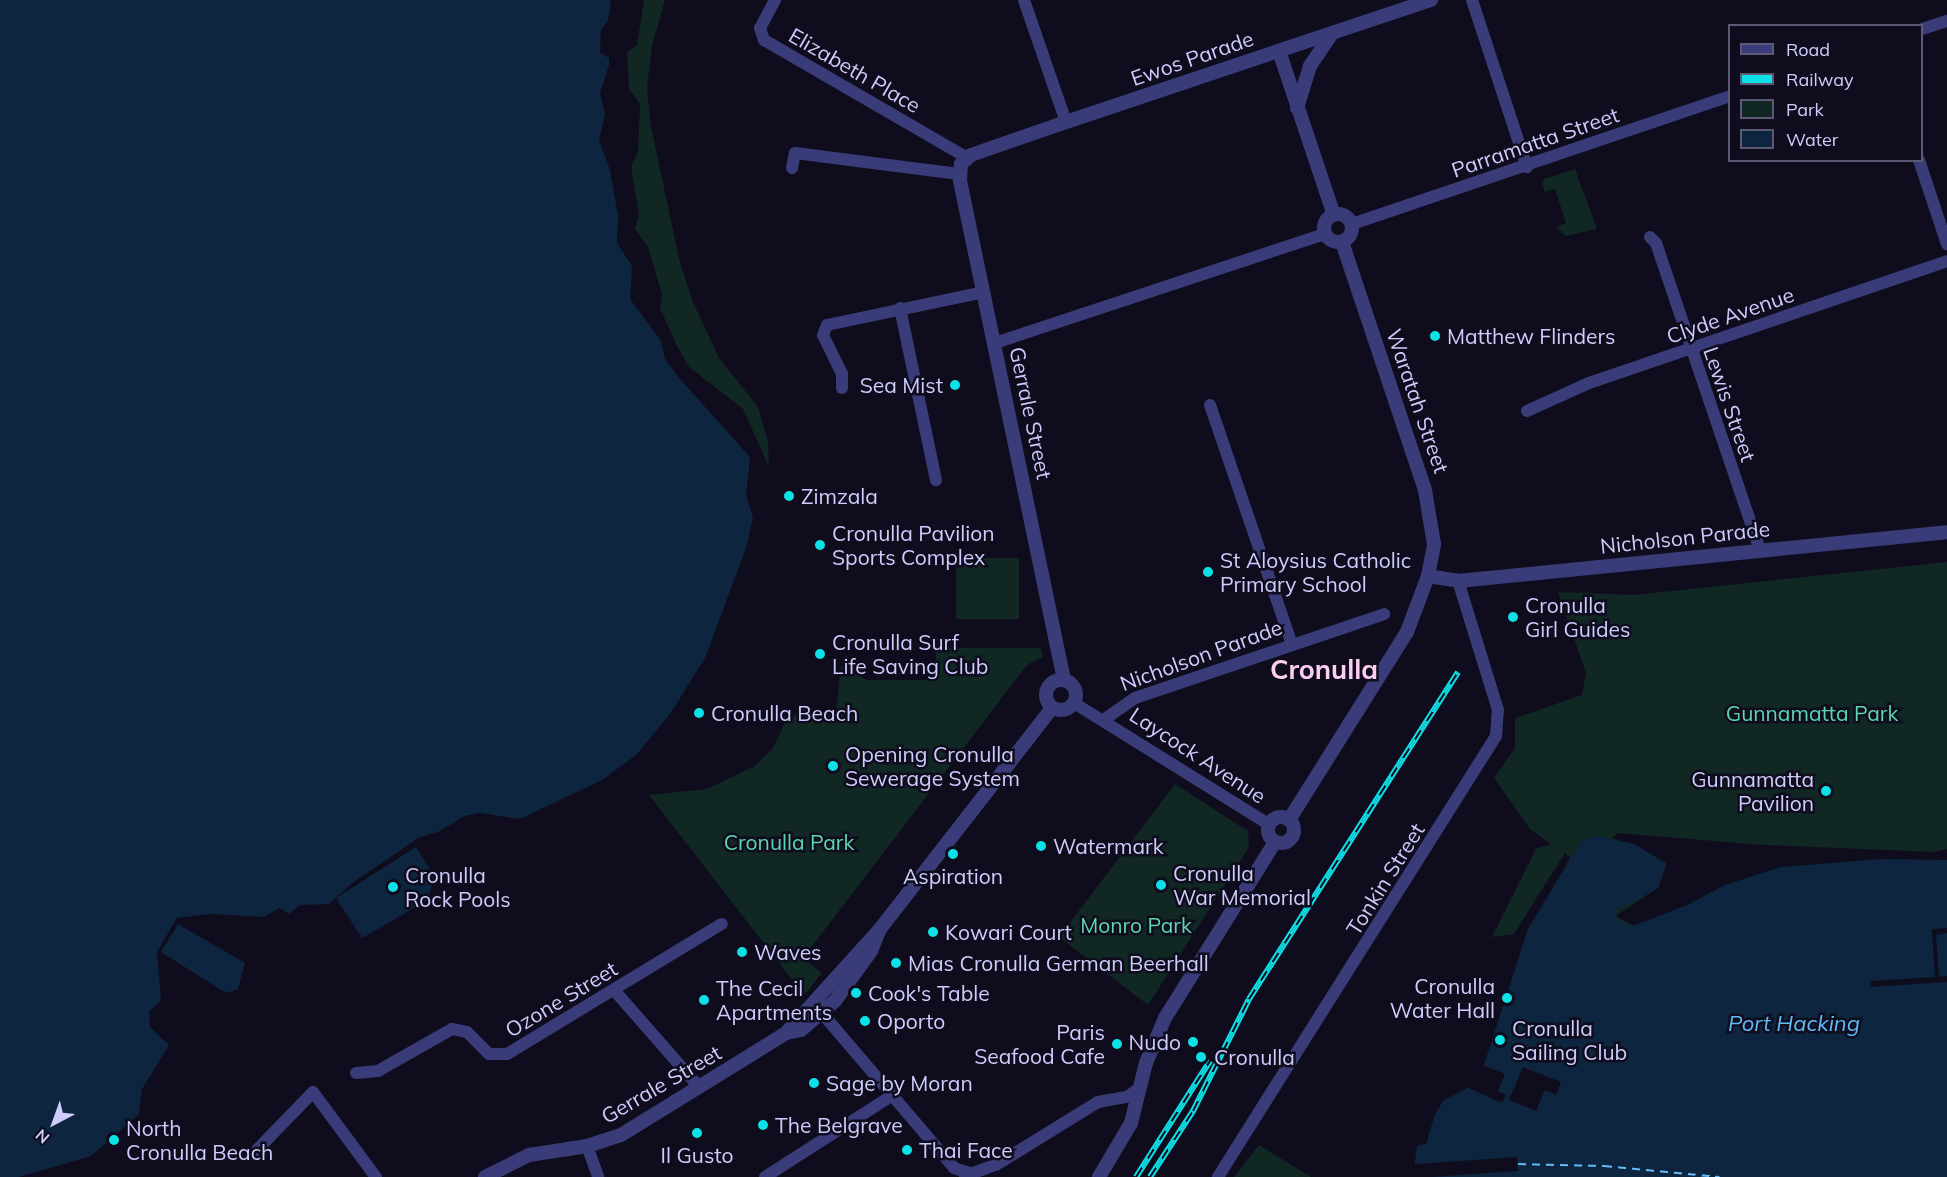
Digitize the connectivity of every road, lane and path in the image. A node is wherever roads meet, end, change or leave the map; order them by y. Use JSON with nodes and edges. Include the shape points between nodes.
{"nodes":[{"id":1,"x":775,"y":0,"type":"edge"},
{"id":2,"x":1024,"y":0,"type":"edge"},
{"id":3,"x":1431,"y":0,"type":"edge"},
{"id":4,"x":1472,"y":0,"type":"edge"},
{"id":5,"x":1947,"y":21,"type":"edge"},
{"id":6,"x":1923,"y":29,"type":"edge"},
{"id":7,"x":1331,"y":34,"type":"junction"},
{"id":8,"x":1279,"y":51,"type":"junction"},
{"id":9,"x":1728,"y":97,"type":"edge"},
{"id":10,"x":1297,"y":108,"type":"junction"},
{"id":11,"x":1066,"y":122,"type":"junction"},
{"id":12,"x":966,"y":157,"type":"junction"},
{"id":13,"x":1920,"y":162,"type":"edge"},
{"id":14,"x":1527,"y":166,"type":"junction"},
{"id":15,"x":792,"y":168,"type":"dead end"},
{"id":16,"x":959,"y":174,"type":"junction"},
{"id":17,"x":1334,"y":214,"type":"junction"},
{"id":18,"x":1352,"y":224,"type":"junction"},
{"id":19,"x":1325,"y":234,"type":"junction"},
{"id":20,"x":1650,"y":237,"type":"dead end"},
{"id":21,"x":1342,"y":242,"type":"junction"},
{"id":22,"x":1947,"y":244,"type":"edge"},
{"id":23,"x":1947,"y":261,"type":"edge"},
{"id":24,"x":984,"y":292,"type":"junction"},
{"id":25,"x":900,"y":308,"type":"junction"},
{"id":26,"x":995,"y":343,"type":"junction"},
{"id":27,"x":1690,"y":350,"type":"junction"},
{"id":28,"x":842,"y":387,"type":"dead end"},
{"id":29,"x":1210,"y":405,"type":"dead end"},
{"id":30,"x":1527,"y":411,"type":"dead end"},
{"id":31,"x":936,"y":480,"type":"dead end"},
{"id":32,"x":1947,"y":532,"type":"edge"},
{"id":33,"x":1760,"y":551,"type":"junction"},
{"id":34,"x":1428,"y":576,"type":"junction"},
{"id":35,"x":1458,"y":581,"type":"junction"},
{"id":36,"x":1384,"y":614,"type":"dead end"},
{"id":37,"x":1292,"y":644,"type":"junction"},
{"id":38,"x":1064,"y":680,"type":"junction"},
{"id":39,"x":1074,"y":703,"type":"junction"},
{"id":40,"x":1052,"y":708,"type":"junction"},
{"id":41,"x":1105,"y":719,"type":"junction"},
{"id":42,"x":1289,"y":820,"type":"junction"},
{"id":43,"x":1270,"y":825,"type":"junction"},
{"id":44,"x":1275,"y":842,"type":"junction"},
{"id":45,"x":722,"y":924,"type":"dead end"},
{"id":46,"x":614,"y":990,"type":"junction"},
{"id":47,"x":819,"y":1010,"type":"junction"},
{"id":48,"x":356,"y":1073,"type":"dead end"},
{"id":49,"x":699,"y":1087,"type":"junction"},
{"id":50,"x":1141,"y":1087,"type":"junction"},
{"id":51,"x":891,"y":1096,"type":"junction"},
{"id":52,"x":587,"y":1146,"type":"junction"},
{"id":53,"x":253,"y":1154,"type":"dead end"},
{"id":54,"x":966,"y":1175,"type":"edge"},
{"id":55,"x":376,"y":1177,"type":"edge"},
{"id":56,"x":484,"y":1177,"type":"edge"},
{"id":57,"x":598,"y":1177,"type":"edge"},
{"id":58,"x":765,"y":1177,"type":"edge"},
{"id":59,"x":1100,"y":1177,"type":"edge"},
{"id":60,"x":1218,"y":1177,"type":"edge"}],
"edges":[{"from":1,"to":12,"type":"street","name":"Elizabeth Place","via":[[760,28],[764,40]]},
{"from":2,"to":11,"type":"street"},
{"from":3,"to":7,"type":"street","name":"Ewos Parade"},
{"from":4,"to":14,"type":"street"},
{"from":5,"to":6,"type":"street"},
{"from":7,"to":8,"type":"street","name":"Ewos Parade"},
{"from":7,"to":10,"type":"street","via":[[1310,66]]},
{"from":8,"to":10,"type":"street"},
{"from":8,"to":11,"type":"street","name":"Ewos Parade"},
{"from":9,"to":14,"type":"street","name":"Parramatta Street"},
{"from":10,"to":17,"type":"street"},
{"from":11,"to":12,"type":"street","name":"Ewos Parade"},
{"from":12,"to":16,"type":"street"},
{"from":13,"to":22,"type":"street"},
{"from":14,"to":18,"type":"street","name":"Parramatta Street"},
{"from":15,"to":16,"type":"street","via":[[795,153]]},
{"from":16,"to":24,"type":"street","name":"Gerrale Street"},
{"from":17,"to":18,"type":"street","via":[[1342,215]]},
{"from":17,"to":19,"type":"street","via":[[1326,220]]},
{"from":18,"to":21,"type":"street","via":[[1350,237]]},
{"from":19,"to":21,"type":"street","via":[[1334,242]]},
{"from":19,"to":26,"type":"street"},
{"from":20,"to":27,"type":"street","name":"Lewis Street","via":[[1656,243]]},
{"from":21,"to":34,"type":"street","name":"Waratah Street","via":[[1425,490],[1434,544]]},
{"from":23,"to":27,"type":"street","name":"Clyde Avenue"},
{"from":24,"to":25,"type":"street"},
{"from":24,"to":26,"type":"street","name":"Gerrale Street"},
{"from":25,"to":28,"type":"street","via":[[824,327],[824,340],[842,374]]},
{"from":25,"to":31,"type":"street"},
{"from":26,"to":38,"type":"street","name":"Gerrale Street"},
{"from":27,"to":30,"type":"street","name":"Clyde Avenue","via":[[1589,383]]},
{"from":27,"to":33,"type":"street","name":"Lewis Street"},
{"from":29,"to":37,"type":"street"},
{"from":32,"to":33,"type":"street","name":"Nicholson Parade"},
{"from":33,"to":35,"type":"street","name":"Nicholson Parade"},
{"from":34,"to":35,"type":"street","name":"Nicholson Parade"},
{"from":34,"to":42,"type":"street","name":"Waratah Street","via":[[1407,632]]},
{"from":35,"to":60,"type":"street","name":"Tonkin Street","via":[[1498,710],[1496,736]]},
{"from":36,"to":37,"type":"street","name":"Nicholson Parade"},
{"from":37,"to":41,"type":"street","name":"Nicholson Parade","via":[[1134,698]]},
{"from":38,"to":39,"type":"street","via":[[1075,689]]},
{"from":38,"to":40,"type":"street","via":[[1047,687],[1045,696]]},
{"from":39,"to":40,"type":"street","via":[[1064,710]]},
{"from":39,"to":41,"type":"street","name":"Laycock Avenue"},
{"from":40,"to":47,"type":"street","name":"Gerrale Street","via":[[880,929],[863,963]]},
{"from":41,"to":43,"type":"street","name":"Laycock Avenue"},
{"from":42,"to":43,"type":"street","via":[[1278,818]]},
{"from":42,"to":44,"type":"street","via":[[1293,835],[1284,843]]},
{"from":43,"to":44,"type":"street","via":[[1270,836]]},
{"from":44,"to":50,"type":"street","via":[[1165,1018]]},
{"from":45,"to":46,"type":"street","name":"Ozone Street"},
{"from":46,"to":48,"type":"street","name":"Ozone Street","via":[[507,1054],[489,1054],[467,1032],[452,1029],[378,1071]]},
{"from":46,"to":49,"type":"street"},
{"from":47,"to":49,"type":"street","name":"Gerrale Street","via":[[801,1030],[786,1033]]},
{"from":47,"to":51,"type":"street"},
{"from":49,"to":52,"type":"street","name":"Gerrale Street","via":[[621,1135]]},
{"from":50,"to":54,"type":"street","via":[[1127,1097],[1098,1102],[996,1165]]},
{"from":50,"to":59,"type":"street","via":[[1131,1123]]},
{"from":51,"to":54,"type":"street","via":[[954,1168]]},
{"from":51,"to":58,"type":"street"},
{"from":52,"to":56,"type":"street","name":"Gerrale Street","via":[[529,1155]]},
{"from":52,"to":57,"type":"street"},
{"from":53,"to":55,"type":"street","via":[[313,1092]]}]}
